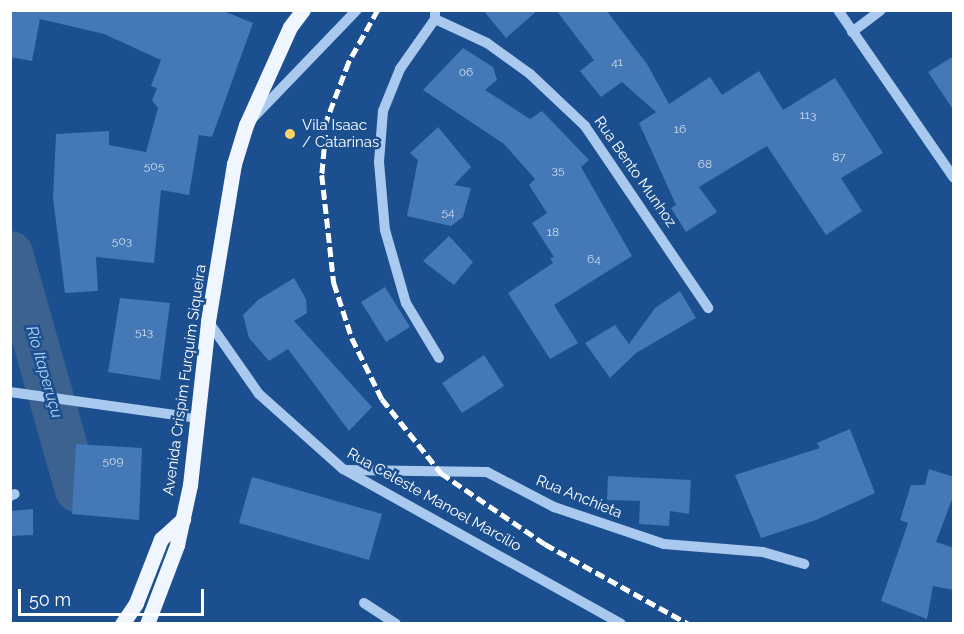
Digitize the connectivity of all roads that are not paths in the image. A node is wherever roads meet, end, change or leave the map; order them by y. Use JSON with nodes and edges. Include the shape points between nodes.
{"nodes":[{"id":1,"x":303,"y":10,"type":"edge"},
{"id":2,"x":357,"y":10,"type":"edge"},
{"id":3,"x":838,"y":10,"type":"edge"},
{"id":4,"x":881,"y":10,"type":"edge"},
{"id":5,"x":435,"y":15,"type":"edge"},
{"id":6,"x":852,"y":32,"type":"junction"},
{"id":7,"x":246,"y":125,"type":"junction"},
{"id":8,"x":954,"y":178,"type":"edge"},
{"id":9,"x":708,"y":308,"type":"dead end"},
{"id":10,"x":208,"y":321,"type":"junction"},
{"id":11,"x":439,"y":358,"type":"dead end"},
{"id":12,"x":10,"y":392,"type":"edge"},
{"id":13,"x":198,"y":418,"type":"junction"},
{"id":14,"x":343,"y":470,"type":"junction"},
{"id":15,"x":183,"y":519,"type":"junction"},
{"id":16,"x":804,"y":564,"type":"dead end"},
{"id":17,"x":364,"y":603,"type":"dead end"},
{"id":18,"x":122,"y":624,"type":"edge"},
{"id":19,"x":147,"y":624,"type":"edge"},
{"id":20,"x":396,"y":624,"type":"edge"},
{"id":21,"x":621,"y":624,"type":"edge"}],
"edges":[{"from":1,"to":7,"type":"main road","name":"Avenida Crispim Furquim Siqueira","via":[[290,27]]},
{"from":2,"to":7,"type":"street"},
{"from":3,"to":6,"type":"street"},
{"from":4,"to":6,"type":"street"},
{"from":5,"to":9,"type":"street","name":"Rua Bento Munhoz","via":[[487,43],[530,74],[585,126]]},
{"from":5,"to":11,"type":"street","via":[[400,69],[383,111],[379,162],[385,231],[406,303]]},
{"from":6,"to":8,"type":"street"},
{"from":7,"to":10,"type":"main road","name":"Avenida Crispim Furquim Siqueira","via":[[234,164]]},
{"from":10,"to":13,"type":"main road","name":"Avenida Crispim Furquim Siqueira"},
{"from":10,"to":14,"type":"street","name":"Rua Celeste Manoel Marcílio","via":[[260,394]]},
{"from":12,"to":13,"type":"street"},
{"from":13,"to":15,"type":"main road","name":"Avenida Crispim Furquim Siqueira"},
{"from":14,"to":16,"type":"street","name":"Rua Anchieta","via":[[487,472],[554,507],[664,544],[763,552]]},
{"from":14,"to":21,"type":"street","name":"Rua Celeste Manoel Marcílio"},
{"from":15,"to":18,"type":"main road","via":[[161,539],[136,603]]},
{"from":15,"to":19,"type":"main road","name":"Avenida Crispim Furquim Siqueira"},
{"from":17,"to":20,"type":"street"}]}
